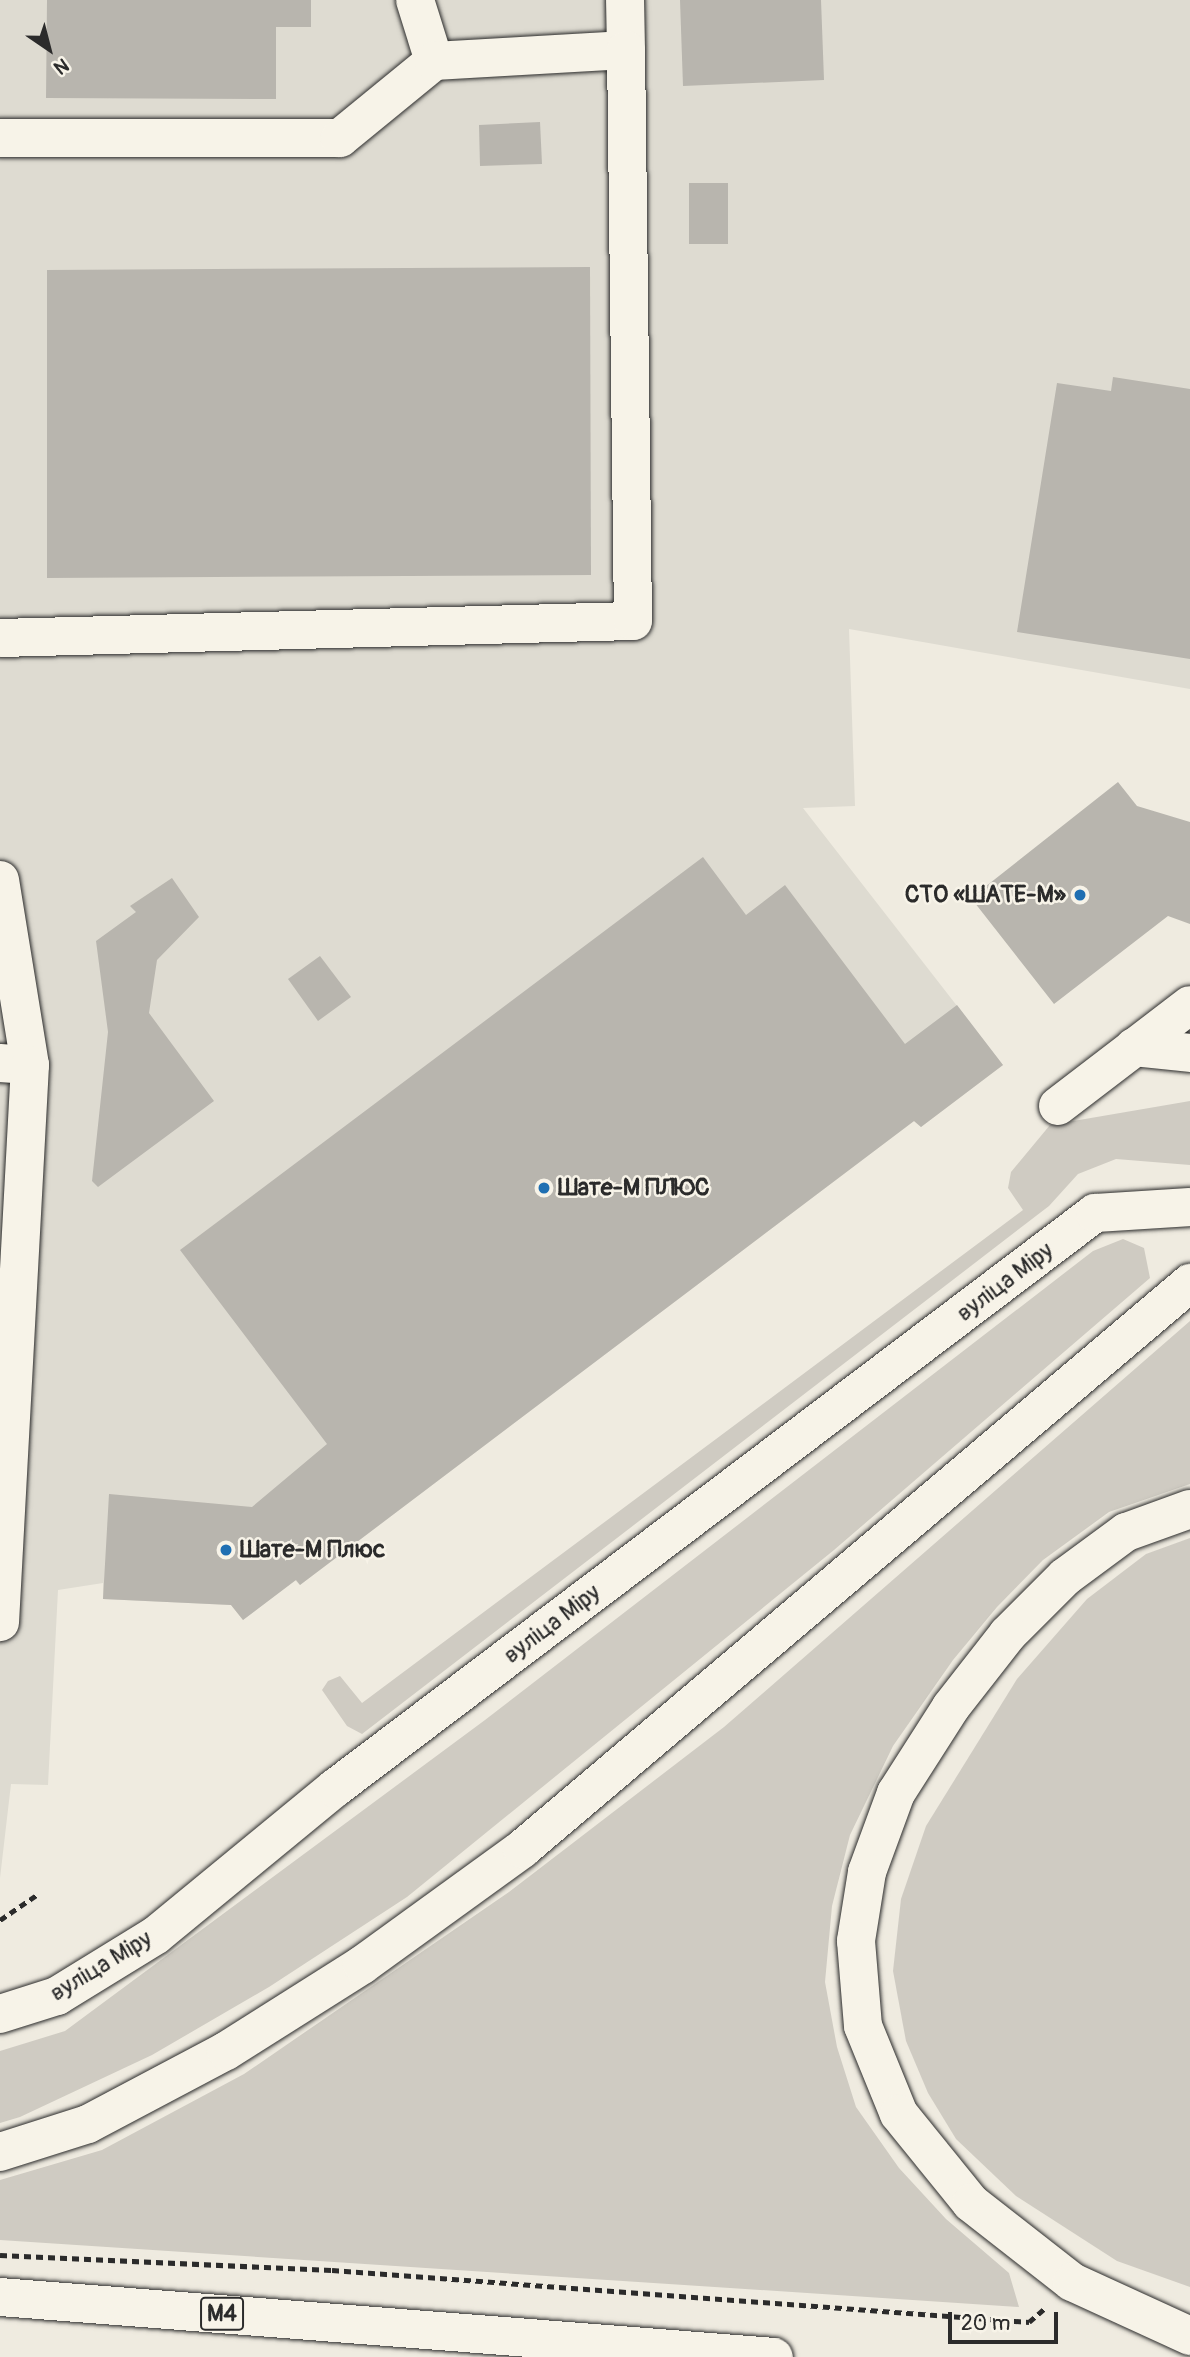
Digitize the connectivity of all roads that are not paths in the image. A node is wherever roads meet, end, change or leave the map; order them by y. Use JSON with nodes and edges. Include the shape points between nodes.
{"nodes":[{"id":1,"x":415,"y":0,"type":"edge"},
{"id":2,"x":625,"y":0,"type":"edge"},
{"id":3,"x":626,"y":50,"type":"junction"},
{"id":4,"x":434,"y":61,"type":"junction"},
{"id":5,"x":0,"y":138,"type":"edge"},
{"id":6,"x":0,"y":638,"type":"edge"},
{"id":7,"x":0,"y":880,"type":"edge"},
{"id":8,"x":1190,"y":1005,"type":"edge"},
{"id":9,"x":1134,"y":1047,"type":"junction"},
{"id":10,"x":1190,"y":1053,"type":"edge"},
{"id":11,"x":15,"y":1064,"type":"edge"},
{"id":12,"x":1058,"y":1106,"type":"dead end"},
{"id":13,"x":1190,"y":1207,"type":"edge"},
{"id":14,"x":1190,"y":1283,"type":"edge"},
{"id":15,"x":5,"y":1443,"type":"edge"},
{"id":16,"x":1190,"y":1509,"type":"edge"},
{"id":17,"x":0,"y":1622,"type":"edge"},
{"id":18,"x":0,"y":2014,"type":"edge"},
{"id":19,"x":0,"y":2152,"type":"edge"},
{"id":20,"x":0,"y":2297,"type":"edge"},
{"id":21,"x":1190,"y":2336,"type":"edge"},
{"id":22,"x":774,"y":2357,"type":"edge"}],
"edges":[{"from":1,"to":4,"type":"main road"},
{"from":2,"to":3,"type":"main road"},
{"from":3,"to":4,"type":"main road"},
{"from":3,"to":6,"type":"main road","via":[[634,621]]},
{"from":4,"to":5,"type":"main road","via":[[340,138]]},
{"from":7,"to":11,"type":"main road"},
{"from":8,"to":9,"type":"main road"},
{"from":9,"to":10,"type":"main road"},
{"from":9,"to":12,"type":"main road"},
{"from":11,"to":15,"type":"main road"},
{"from":13,"to":18,"type":"main road","name":"вуліца Міру","via":[[1095,1213],[335,1788],[156,1934],[57,1996]]},
{"from":14,"to":19,"type":"main road","via":[[490,1872],[362,1965],[226,2052],[88,2124]]},
{"from":15,"to":17,"type":"main road"},
{"from":16,"to":21,"type":"main road","via":[[1126,1532],[1065,1577],[1008,1633],[951,1707],[896,1793],[864,1886],[856,1941],[863,2026],[899,2114],[971,2203],[1072,2282]]},
{"from":20,"to":22,"type":"main road","number":"М4"}]}
